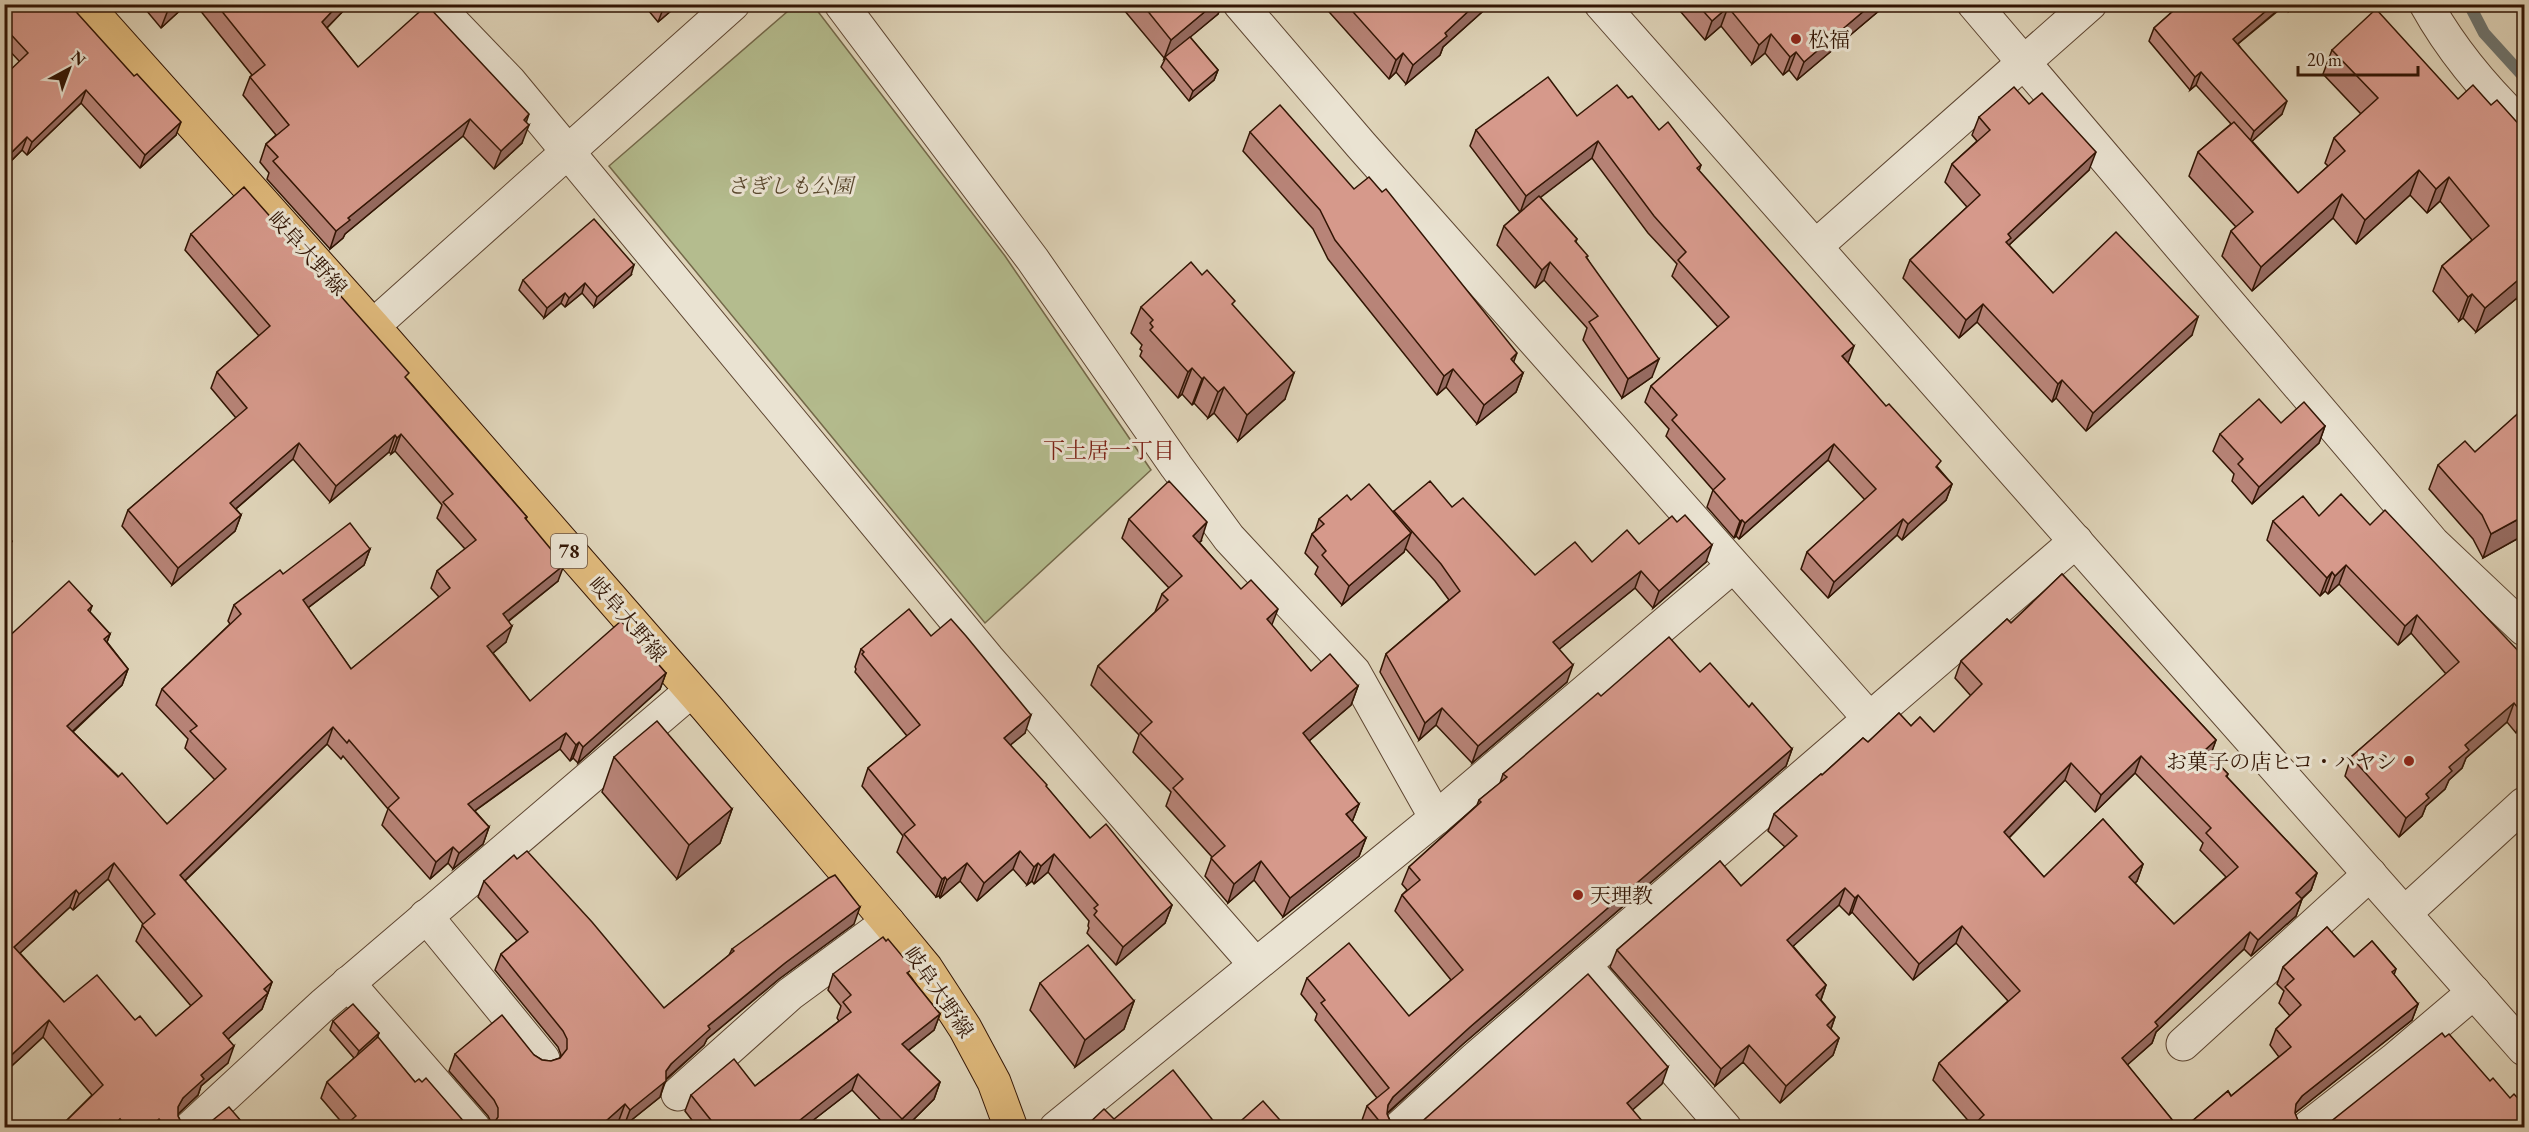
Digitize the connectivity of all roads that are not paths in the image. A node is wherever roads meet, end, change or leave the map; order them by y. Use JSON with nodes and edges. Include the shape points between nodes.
{"nodes":[{"id":1,"x":85,"y":4,"type":"edge"},
{"id":2,"x":435,"y":4,"type":"edge"},
{"id":3,"x":734,"y":4,"type":"edge"},
{"id":4,"x":841,"y":4,"type":"edge"},
{"id":5,"x":1240,"y":4,"type":"edge"},
{"id":6,"x":1601,"y":4,"type":"edge"},
{"id":7,"x":1974,"y":4,"type":"edge"},
{"id":8,"x":2090,"y":4,"type":"edge"},
{"id":9,"x":2426,"y":4,"type":"edge"},
{"id":10,"x":2023,"y":63,"type":"junction"},
{"id":11,"x":2524,"y":127,"type":"edge"},
{"id":12,"x":570,"y":152,"type":"junction"},
{"id":13,"x":1816,"y":246,"type":"junction"},
{"id":14,"x":374,"y":326,"type":"junction"},
{"id":15,"x":2076,"y":541,"type":"junction"},
{"id":16,"x":1733,"y":566,"type":"junction"},
{"id":17,"x":2524,"y":628,"type":"edge"},
{"id":18,"x":691,"y":690,"type":"junction"},
{"id":19,"x":1869,"y":718,"type":"junction"},
{"id":20,"x":2524,"y":804,"type":"edge"},
{"id":21,"x":1436,"y":818,"type":"junction"},
{"id":22,"x":2370,"y":874,"type":"junction"},
{"id":23,"x":2405,"y":913,"type":"junction"},
{"id":24,"x":426,"y":916,"type":"junction"},
{"id":25,"x":888,"y":922,"type":"junction"},
{"id":26,"x":1255,"y":964,"type":"junction"},
{"id":27,"x":1584,"y":965,"type":"junction"},
{"id":28,"x":348,"y":983,"type":"junction"},
{"id":29,"x":2474,"y":992,"type":"junction"},
{"id":30,"x":2183,"y":1044,"type":"dead end"},
{"id":31,"x":2524,"y":1048,"type":"edge"},
{"id":32,"x":543,"y":1059,"type":"edge"},
{"id":33,"x":678,"y":1094,"type":"dead end"},
{"id":34,"x":190,"y":1128,"type":"edge"},
{"id":35,"x":474,"y":1128,"type":"edge"},
{"id":36,"x":1011,"y":1128,"type":"edge"},
{"id":37,"x":1056,"y":1128,"type":"edge"},
{"id":38,"x":1399,"y":1128,"type":"edge"},
{"id":39,"x":1725,"y":1128,"type":"edge"},
{"id":40,"x":2307,"y":1128,"type":"edge"}],
"edges":[{"from":1,"to":14,"type":"main road","name":"岐阜大野線","number":"78"},
{"from":2,"to":12,"type":"street"},
{"from":3,"to":12,"type":"street"},
{"from":4,"to":21,"type":"street","via":[[1033,260],[1229,537],[1354,672]]},
{"from":5,"to":16,"type":"street"},
{"from":6,"to":13,"type":"street"},
{"from":7,"to":10,"type":"street"},
{"from":8,"to":10,"type":"street"},
{"from":9,"to":11,"type":"street","via":[[2439,28],[2491,96]]},
{"from":10,"to":13,"type":"street"},
{"from":10,"to":17,"type":"street","via":[[2433,543]]},
{"from":12,"to":14,"type":"street"},
{"from":12,"to":26,"type":"street","via":[[996,667]]},
{"from":13,"to":15,"type":"street"},
{"from":14,"to":18,"type":"main road","name":"岐阜大野線","number":"78"},
{"from":15,"to":19,"type":"street"},
{"from":15,"to":22,"type":"street"},
{"from":16,"to":19,"type":"street"},
{"from":16,"to":21,"type":"street"},
{"from":18,"to":24,"type":"street"},
{"from":18,"to":25,"type":"main road","name":"岐阜大野線","number":"78"},
{"from":19,"to":27,"type":"street"},
{"from":20,"to":23,"type":"street"},
{"from":21,"to":26,"type":"street"},
{"from":22,"to":23,"type":"street"},
{"from":22,"to":30,"type":"street"},
{"from":23,"to":29,"type":"street"},
{"from":24,"to":28,"type":"street"},
{"from":24,"to":32,"type":"street"},
{"from":25,"to":33,"type":"street","via":[[790,994]]},
{"from":25,"to":36,"type":"main road","name":"岐阜大野線","number":"78","via":[[926,968],[965,1028],[994,1082]]},
{"from":26,"to":37,"type":"street"},
{"from":27,"to":38,"type":"street"},
{"from":27,"to":39,"type":"street"},
{"from":28,"to":34,"type":"street"},
{"from":28,"to":35,"type":"street"},
{"from":29,"to":31,"type":"street"},
{"from":29,"to":40,"type":"street"}]}
